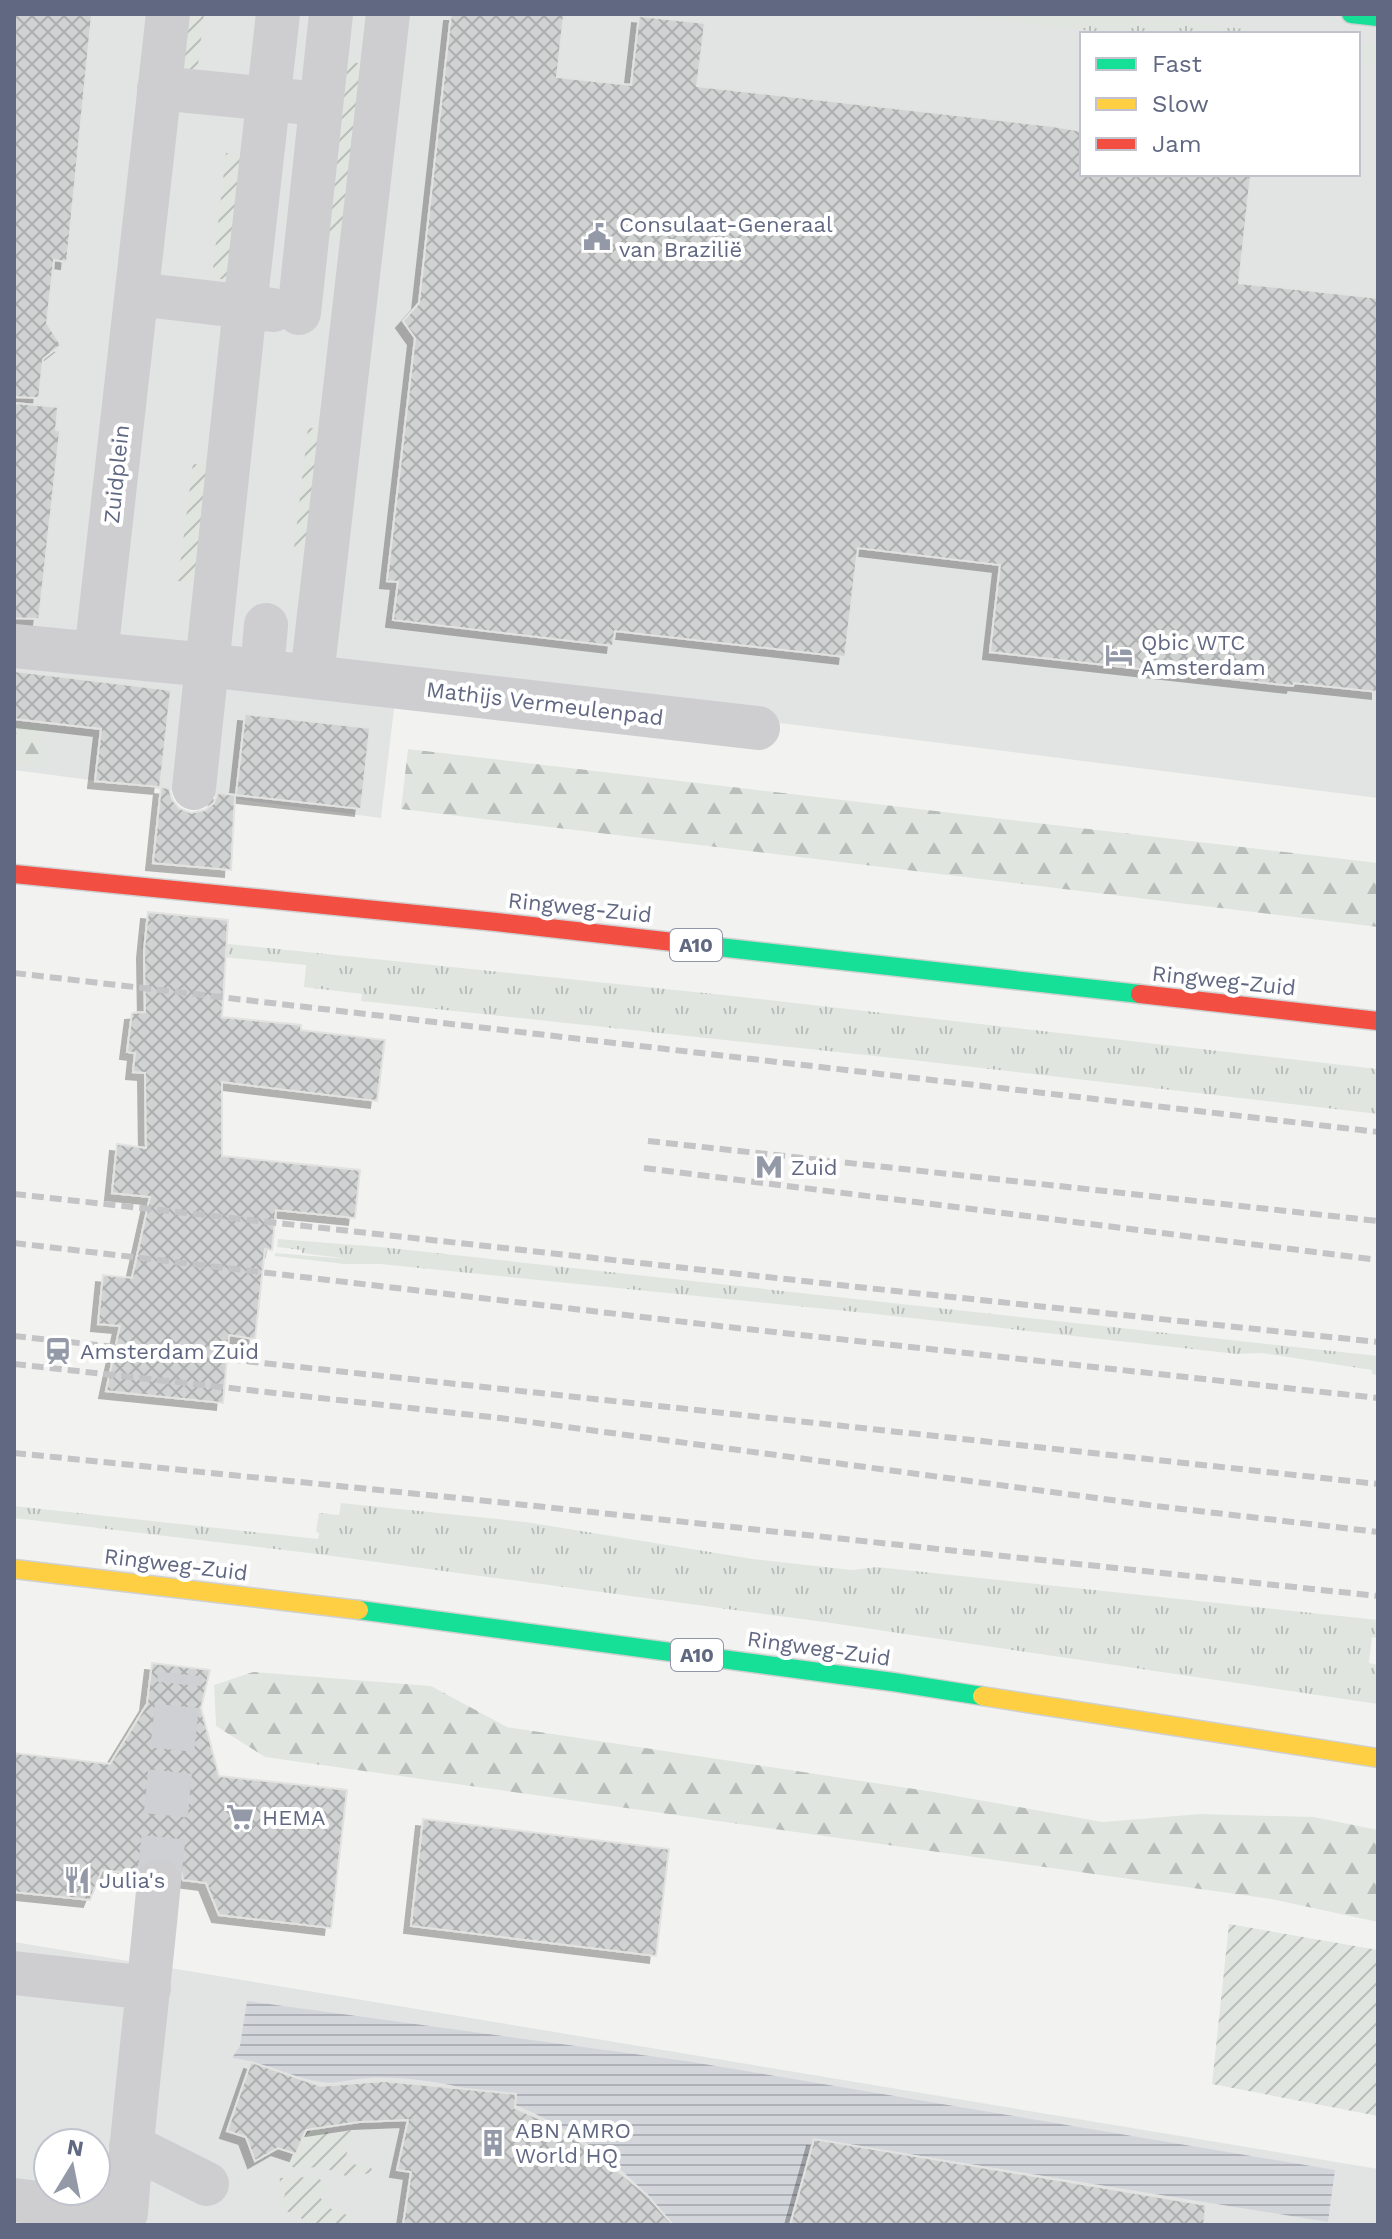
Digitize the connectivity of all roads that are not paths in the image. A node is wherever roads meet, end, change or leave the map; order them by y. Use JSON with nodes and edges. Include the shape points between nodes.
{"nodes":[{"id":1,"x":168,"y":14,"type":"edge"},
{"id":2,"x":278,"y":14,"type":"edge"},
{"id":3,"x":331,"y":14,"type":"edge"},
{"id":4,"x":388,"y":14,"type":"edge"},
{"id":5,"x":1351,"y":14,"type":"edge"},
{"id":6,"x":1378,"y":17,"type":"edge"},
{"id":7,"x":159,"y":88,"type":"junction"},
{"id":8,"x":268,"y":99,"type":"junction"},
{"id":9,"x":321,"y":105,"type":"junction"},
{"id":10,"x":137,"y":294,"type":"junction"},
{"id":11,"x":245,"y":307,"type":"junction"},
{"id":12,"x":299,"y":313,"type":"junction"},
{"id":13,"x":352,"y":320,"type":"junction"},
{"id":14,"x":266,"y":625,"type":"dead end"},
{"id":15,"x":14,"y":646,"type":"edge"},
{"id":16,"x":96,"y":654,"type":"junction"},
{"id":17,"x":207,"y":665,"type":"junction"},
{"id":18,"x":262,"y":671,"type":"junction"},
{"id":19,"x":322,"y":678,"type":"junction"},
{"id":20,"x":758,"y":728,"type":"dead end"},
{"id":21,"x":194,"y":788,"type":"dead end"},
{"id":22,"x":14,"y":874,"type":"edge"},
{"id":23,"x":1378,"y":1021,"type":"edge"},
{"id":24,"x":14,"y":1569,"type":"edge"},
{"id":25,"x":1378,"y":1758,"type":"edge"},
{"id":26,"x":159,"y":1881,"type":"tunnel mouth"},
{"id":27,"x":14,"y":1973,"type":"edge"},
{"id":28,"x":149,"y":1988,"type":"junction"},
{"id":29,"x":131,"y":2146,"type":"junction"},
{"id":30,"x":207,"y":2184,"type":"dead end"},
{"id":31,"x":14,"y":2200,"type":"edge"},
{"id":32,"x":127,"y":2219,"type":"edge"}],
"edges":[{"from":1,"to":7,"type":"street","name":"Zuidplein"},
{"from":2,"to":8,"type":"street"},
{"from":3,"to":9,"type":"street"},
{"from":4,"to":13,"type":"street"},
{"from":5,"to":6,"type":"main road"},
{"from":7,"to":8,"type":"street"},
{"from":7,"to":10,"type":"street","name":"Zuidplein"},
{"from":8,"to":9,"type":"street"},
{"from":8,"to":11,"type":"street"},
{"from":9,"to":12,"type":"street"},
{"from":10,"to":11,"type":"street"},
{"from":10,"to":16,"type":"street","name":"Zuidplein"},
{"from":11,"to":12,"type":"street"},
{"from":11,"to":17,"type":"street"},
{"from":12,"to":13,"type":"street"},
{"from":13,"to":19,"type":"street"},
{"from":14,"to":18,"type":"street"},
{"from":15,"to":16,"type":"street"},
{"from":16,"to":17,"type":"street"},
{"from":17,"to":18,"type":"street"},
{"from":17,"to":21,"type":"street"},
{"from":18,"to":19,"type":"street"},
{"from":19,"to":20,"type":"street","name":"Mathijs Vermeulenpad"},
{"from":22,"to":23,"type":"main road","name":"Ringweg-Zuid","number":"A10"},
{"from":24,"to":25,"type":"main road","name":"Ringweg-Zuid","number":"A10","via":[[469,1623]]},
{"from":26,"to":28,"type":"street"},
{"from":27,"to":28,"type":"street"},
{"from":28,"to":29,"type":"street"},
{"from":29,"to":30,"type":"street"},
{"from":29,"to":32,"type":"street"},
{"from":31,"to":32,"type":"street"}]}
